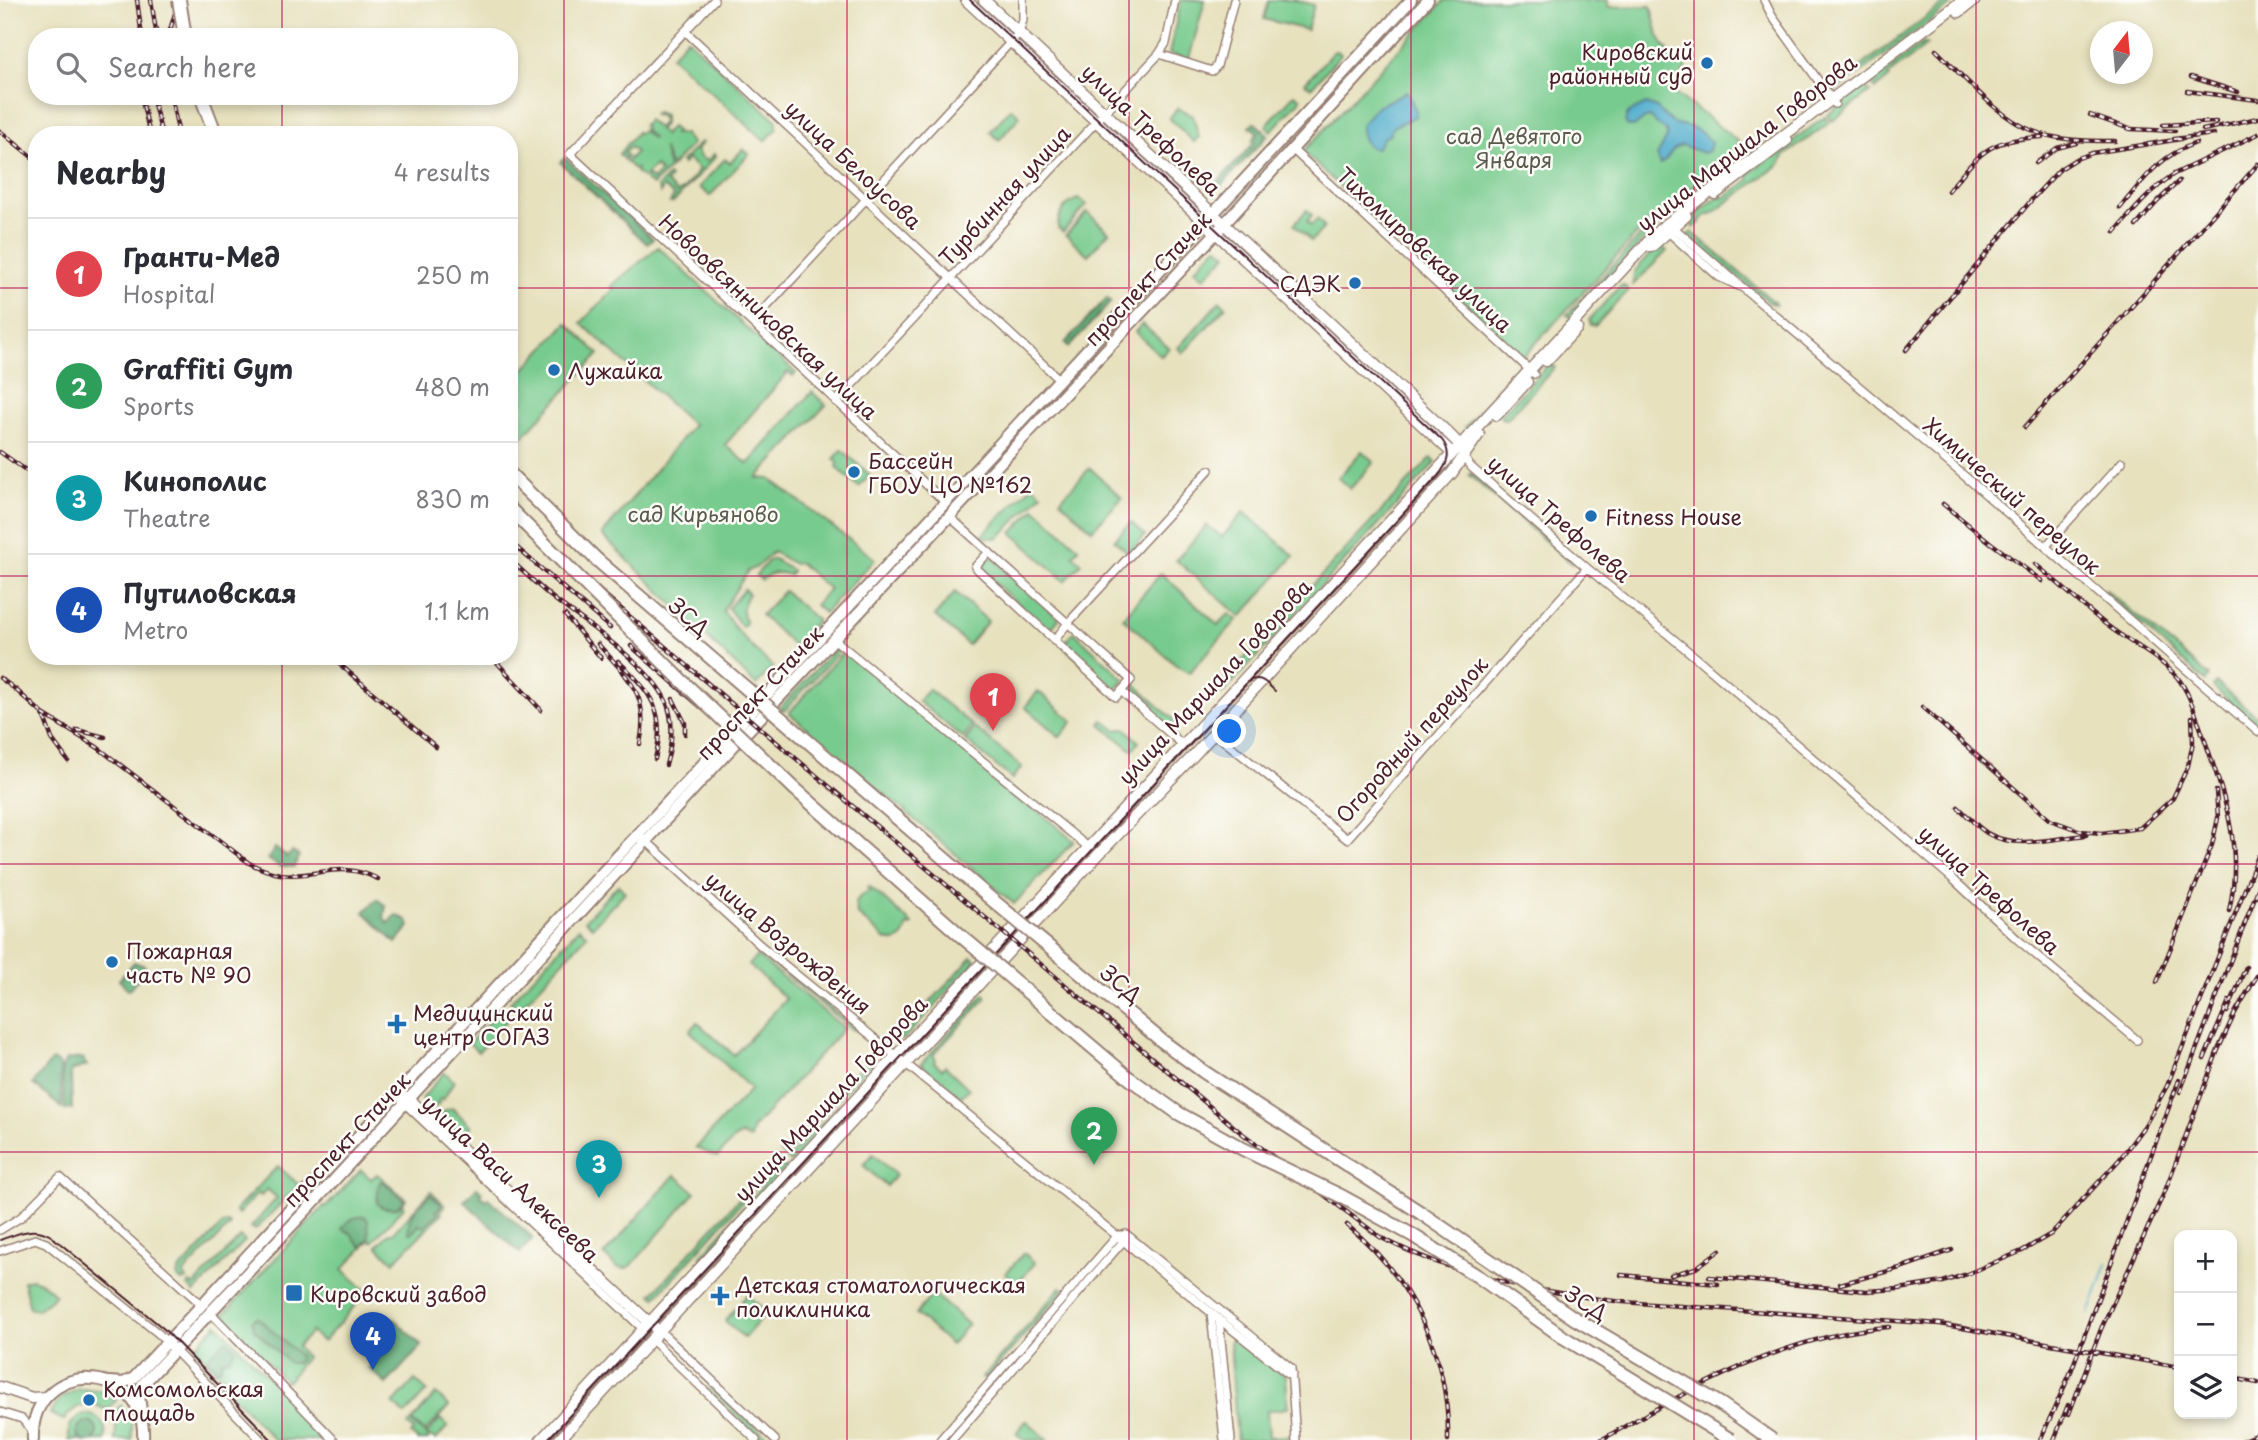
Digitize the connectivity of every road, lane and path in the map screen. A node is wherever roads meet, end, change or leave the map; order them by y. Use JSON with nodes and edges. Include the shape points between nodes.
{"nodes":[{"id":1,"x":172,"y":0,"type":"edge"},
{"id":2,"x":178,"y":0,"type":"edge"},
{"id":3,"x":714,"y":0,"type":"edge"},
{"id":4,"x":966,"y":0,"type":"edge"},
{"id":5,"x":984,"y":0,"type":"edge"},
{"id":6,"x":1023,"y":0,"type":"edge"},
{"id":7,"x":1175,"y":0,"type":"edge"},
{"id":8,"x":1234,"y":0,"type":"edge"},
{"id":9,"x":1411,"y":0,"type":"edge"},
{"id":10,"x":1428,"y":0,"type":"edge"},
{"id":11,"x":1764,"y":0,"type":"edge"},
{"id":12,"x":1963,"y":0,"type":"edge"},
{"id":13,"x":1975,"y":0,"type":"edge"},
{"id":14,"x":177,"y":28,"type":"edge"},
{"id":15,"x":183,"y":28,"type":"edge"},
{"id":16,"x":685,"y":31,"type":"junction"},
{"id":17,"x":1019,"y":33,"type":"junction"},
{"id":18,"x":1011,"y":42,"type":"junction"},
{"id":19,"x":1159,"y":54,"type":"junction"},
{"id":20,"x":1833,"y":102,"type":"junction"},
{"id":21,"x":196,"y":105,"type":"edge"},
{"id":22,"x":204,"y":105,"type":"edge"},
{"id":23,"x":1105,"y":112,"type":"junction"},
{"id":24,"x":1097,"y":122,"type":"junction"},
{"id":25,"x":205,"y":126,"type":"edge"},
{"id":26,"x":213,"y":126,"type":"edge"},
{"id":27,"x":1292,"y":149,"type":"junction"},
{"id":28,"x":867,"y":199,"type":"junction"},
{"id":29,"x":1214,"y":214,"type":"junction"},
{"id":30,"x":1206,"y":223,"type":"junction"},
{"id":31,"x":1224,"y":223,"type":"junction"},
{"id":32,"x":1668,"y":227,"type":"junction"},
{"id":33,"x":1216,"y":233,"type":"junction"},
{"id":34,"x":951,"y":277,"type":"junction"},
{"id":35,"x":752,"y":323,"type":"junction"},
{"id":36,"x":1532,"y":372,"type":"junction"},
{"id":37,"x":1060,"y":380,"type":"junction"},
{"id":38,"x":836,"y":402,"type":"junction"},
{"id":39,"x":1459,"y":444,"type":"junction"},
{"id":40,"x":1451,"y":452,"type":"junction"},
{"id":41,"x":1463,"y":457,"type":"junction"},
{"id":42,"x":2122,"y":462,"type":"dead end"},
{"id":43,"x":1209,"y":470,"type":"dead end"},
{"id":44,"x":518,"y":482,"type":"edge"},
{"id":45,"x":946,"y":503,"type":"junction"},
{"id":46,"x":518,"y":517,"type":"edge"},
{"id":47,"x":950,"y":517,"type":"junction"},
{"id":48,"x":2046,"y":546,"type":"junction"},
{"id":49,"x":989,"y":552,"type":"junction"},
{"id":50,"x":1587,"y":568,"type":"junction"},
{"id":51,"x":1068,"y":623,"type":"junction"},
{"id":52,"x":835,"y":640,"type":"junction"},
{"id":53,"x":1055,"y":641,"type":"junction"},
{"id":54,"x":1118,"y":694,"type":"junction"},
{"id":55,"x":2258,"y":732,"type":"edge"},
{"id":56,"x":1214,"y":733,"type":"junction"},
{"id":57,"x":1182,"y":744,"type":"junction"},
{"id":58,"x":643,"y":838,"type":"junction"},
{"id":59,"x":1088,"y":847,"type":"junction"},
{"id":60,"x":2137,"y":1040,"type":"dead end"},
{"id":61,"x":896,"y":1055,"type":"junction"},
{"id":62,"x":906,"y":1062,"type":"junction"},
{"id":63,"x":404,"y":1099,"type":"junction"},
{"id":64,"x":0,"y":1230,"type":"edge"},
{"id":65,"x":1123,"y":1237,"type":"junction"},
{"id":66,"x":0,"y":1251,"type":"edge"},
{"id":67,"x":206,"y":1308,"type":"junction"},
{"id":68,"x":1214,"y":1311,"type":"junction"},
{"id":69,"x":1219,"y":1319,"type":"junction"},
{"id":70,"x":646,"y":1326,"type":"junction"},
{"id":71,"x":659,"y":1330,"type":"junction"},
{"id":72,"x":650,"y":1339,"type":"junction"},
{"id":73,"x":171,"y":1346,"type":"junction"},
{"id":74,"x":1292,"y":1374,"type":"junction"},
{"id":75,"x":110,"y":1382,"type":"junction"},
{"id":76,"x":0,"y":1387,"type":"edge"},
{"id":77,"x":46,"y":1397,"type":"junction"},
{"id":78,"x":0,"y":1412,"type":"edge"},
{"id":79,"x":142,"y":1419,"type":"junction"},
{"id":80,"x":33,"y":1435,"type":"edge"},
{"id":81,"x":143,"y":1440,"type":"edge"},
{"id":82,"x":261,"y":1440,"type":"edge"},
{"id":83,"x":334,"y":1440,"type":"edge"},
{"id":84,"x":541,"y":1440,"type":"edge"},
{"id":85,"x":559,"y":1440,"type":"edge"},
{"id":86,"x":756,"y":1440,"type":"edge"},
{"id":87,"x":775,"y":1440,"type":"edge"},
{"id":88,"x":940,"y":1440,"type":"edge"},
{"id":89,"x":952,"y":1440,"type":"edge"},
{"id":90,"x":1224,"y":1440,"type":"edge"},
{"id":91,"x":1231,"y":1440,"type":"edge"},
{"id":92,"x":1296,"y":1440,"type":"edge"},
{"id":93,"x":1731,"y":1440,"type":"edge"},
{"id":94,"x":1772,"y":1440,"type":"edge"}],
"edges":[{"from":1,"to":14,"type":"highway"},
{"from":2,"to":15,"type":"highway","bridge":true},
{"from":3,"to":16,"type":"street"},
{"from":4,"to":18,"type":"main road","name":"улица Трефолева"},
{"from":5,"to":17,"type":"main road","name":"улица Трефолева"},
{"from":6,"to":17,"type":"street"},
{"from":7,"to":19,"type":"street","name":"Турбинная улица","via":[[1166,43]]},
{"from":8,"to":19,"type":"street","via":[[1212,71]]},
{"from":9,"to":29,"type":"main road","name":"проспект Стачек"},
{"from":10,"to":27,"type":"main road","name":"проспект Стачек"},
{"from":11,"to":20,"type":"street"},
{"from":12,"to":20,"type":"main road","name":"улица Маршала Говорова"},
{"from":13,"to":20,"type":"main road","name":"улица Маршала Говорова"},
{"from":16,"to":28,"type":"street","name":"улица Белоусова"},
{"from":16,"to":35,"type":"street","name":"Новоовсянниковская улица","via":[[570,154]]},
{"from":17,"to":18,"type":"street"},
{"from":17,"to":23,"type":"main road","name":"улица Трефолева"},
{"from":18,"to":24,"type":"main road","name":"улица Трефолева"},
{"from":18,"to":28,"type":"street"},
{"from":19,"to":23,"type":"street","name":"Турбинная улица"},
{"from":20,"to":32,"type":"main road","name":"улица Маршала Говорова"},
{"from":21,"to":25,"type":"highway"},
{"from":22,"to":26,"type":"highway"},
{"from":23,"to":24,"type":"street","name":"Турбинная улица"},
{"from":23,"to":29,"type":"main road","name":"улица Трефолева"},
{"from":24,"to":30,"type":"main road","name":"улица Трефолева"},
{"from":24,"to":34,"type":"street","name":"Турбинная улица"},
{"from":27,"to":31,"type":"main road","name":"проспект Стачек"},
{"from":27,"to":36,"type":"street","name":"Тихомировская улица"},
{"from":28,"to":34,"type":"street","name":"улица Белоусова"},
{"from":28,"to":35,"type":"street"},
{"from":29,"to":30,"type":"main road","name":"проспект Стачек"},
{"from":29,"to":31,"type":"main road","name":"улица Трефолева"},
{"from":30,"to":33,"type":"main road","name":"улица Трефолева"},
{"from":30,"to":37,"type":"main road","name":"проспект Стачек"},
{"from":31,"to":33,"type":"main road","name":"проспект Стачек"},
{"from":31,"to":39,"type":"main road","name":"улица Трефолева"},
{"from":32,"to":36,"type":"main road","name":"улица Маршала Говорова"},
{"from":32,"to":48,"type":"street","name":"Химический переулок","via":[[1719,277],[1743,288]]},
{"from":33,"to":40,"type":"main road","name":"улица Трефолева"},
{"from":33,"to":47,"type":"main road","name":"проспект Стачек"},
{"from":34,"to":37,"type":"street","name":"улица Белоусова"},
{"from":34,"to":38,"type":"street","name":"Турбинная улица"},
{"from":35,"to":38,"type":"street","name":"Новоовсянниковская улица"},
{"from":36,"to":39,"type":"main road","name":"улица Маршала Говорова"},
{"from":36,"to":41,"type":"main road","name":"улица Маршала Говорова"},
{"from":37,"to":45,"type":"main road","name":"проспект Стачек"},
{"from":38,"to":45,"type":"street","name":"Новоовсянниковская улица"},
{"from":39,"to":40,"type":"main road","name":"улица Маршала Говорова"},
{"from":39,"to":41,"type":"main road","name":"улица Трефолева"},
{"from":40,"to":57,"type":"main road","name":"улица Маршала Говорова"},
{"from":41,"to":50,"type":"street","name":"улица Трефолева"},
{"from":41,"to":56,"type":"main road","name":"улица Маршала Говорова"},
{"from":42,"to":48,"type":"street"},
{"from":43,"to":51,"type":"street"},
{"from":44,"to":94,"type":"highway","name":"ЗСД","bridge":true,"via":[[596,559],[704,653],[1162,1041],[1574,1318],[1722,1405]]},
{"from":45,"to":58,"type":"main road","name":"проспект Стачек"},
{"from":46,"to":93,"type":"highway","name":"ЗСД","bridge":true,"via":[[794,788],[1129,1078],[1178,1113],[1412,1235],[1563,1337]]},
{"from":47,"to":49,"type":"street"},
{"from":47,"to":52,"type":"main road","name":"проспект Стачек"},
{"from":48,"to":55,"type":"street","name":"Химический переулок"},
{"from":49,"to":51,"type":"street"},
{"from":49,"to":53,"type":"street","via":[[975,567]]},
{"from":50,"to":56,"type":"street","name":"Огородный переулок","via":[[1347,839]]},
{"from":50,"to":60,"type":"street","name":"улица Трефолева"},
{"from":51,"to":53,"type":"street"},
{"from":51,"to":54,"type":"street","via":[[1131,680]]},
{"from":52,"to":58,"type":"main road","name":"проспект Стачек"},
{"from":52,"to":59,"type":"street"},
{"from":53,"to":54,"type":"street"},
{"from":54,"to":57,"type":"street"},
{"from":56,"to":62,"type":"main road","name":"улица Маршала Говорова"},
{"from":57,"to":59,"type":"main road","name":"улица Маршала Говорова"},
{"from":58,"to":61,"type":"street","name":"улица Возрождения","via":[[760,945]]},
{"from":58,"to":63,"type":"main road","name":"проспект Стачек"},
{"from":59,"to":61,"type":"main road","name":"улица Маршала Говорова"},
{"from":61,"to":62,"type":"street","name":"улица Возрождения"},
{"from":61,"to":70,"type":"main road","name":"улица Маршала Говорова"},
{"from":62,"to":65,"type":"street","name":"улица Возрождения"},
{"from":62,"to":71,"type":"main road","name":"улица Маршала Говорова"},
{"from":63,"to":67,"type":"main road","name":"проспект Стачек"},
{"from":63,"to":70,"type":"main road","name":"улица Васи Алексеева"},
{"from":64,"to":67,"type":"street","via":[[21,1217],[60,1177]]},
{"from":65,"to":68,"type":"street","name":"улица Возрождения"},
{"from":65,"to":88,"type":"street"},
{"from":65,"to":89,"type":"street"},
{"from":66,"to":73,"type":"street","via":[[29,1240],[46,1243]]},
{"from":67,"to":73,"type":"main road","name":"проспект Стачек"},
{"from":67,"to":83,"type":"street"},
{"from":68,"to":69,"type":"street"},
{"from":68,"to":74,"type":"street","name":"улица Возрождения","via":[[1291,1368]]},
{"from":68,"to":90,"type":"street"},
{"from":69,"to":74,"type":"street"},
{"from":69,"to":91,"type":"street"},
{"from":70,"to":71,"type":"main road","name":"улица Васи Алексеева"},
{"from":70,"to":72,"type":"main road","name":"улица Васи Алексеева"},
{"from":70,"to":84,"type":"main road","name":"улица Маршала Говорова"},
{"from":71,"to":72,"type":"main road","name":"улица Маршала Говорова"},
{"from":71,"to":87,"type":"street","name":"улица Васи Алексеева"},
{"from":72,"to":85,"type":"main road","name":"улица Маршала Говорова"},
{"from":72,"to":86,"type":"street","name":"улица Васи Алексеева"},
{"from":73,"to":75,"type":"main road","name":"проспект Стачек","via":[[134,1378]]},
{"from":73,"to":79,"type":"main road","name":"проспект Стачек","via":[[140,1389]]},
{"from":73,"to":82,"type":"street"},
{"from":74,"to":92,"type":"street"},
{"from":75,"to":77,"type":"main road","via":[[74,1380]]},
{"from":75,"to":79,"type":"main road","via":[[130,1397]]},
{"from":76,"to":77,"type":"main road","via":[[32,1398]]},
{"from":77,"to":80,"type":"main road","via":[[36,1412]]},
{"from":78,"to":80,"type":"street","via":[[24,1420]]},
{"from":79,"to":81,"type":"main road"}]}
